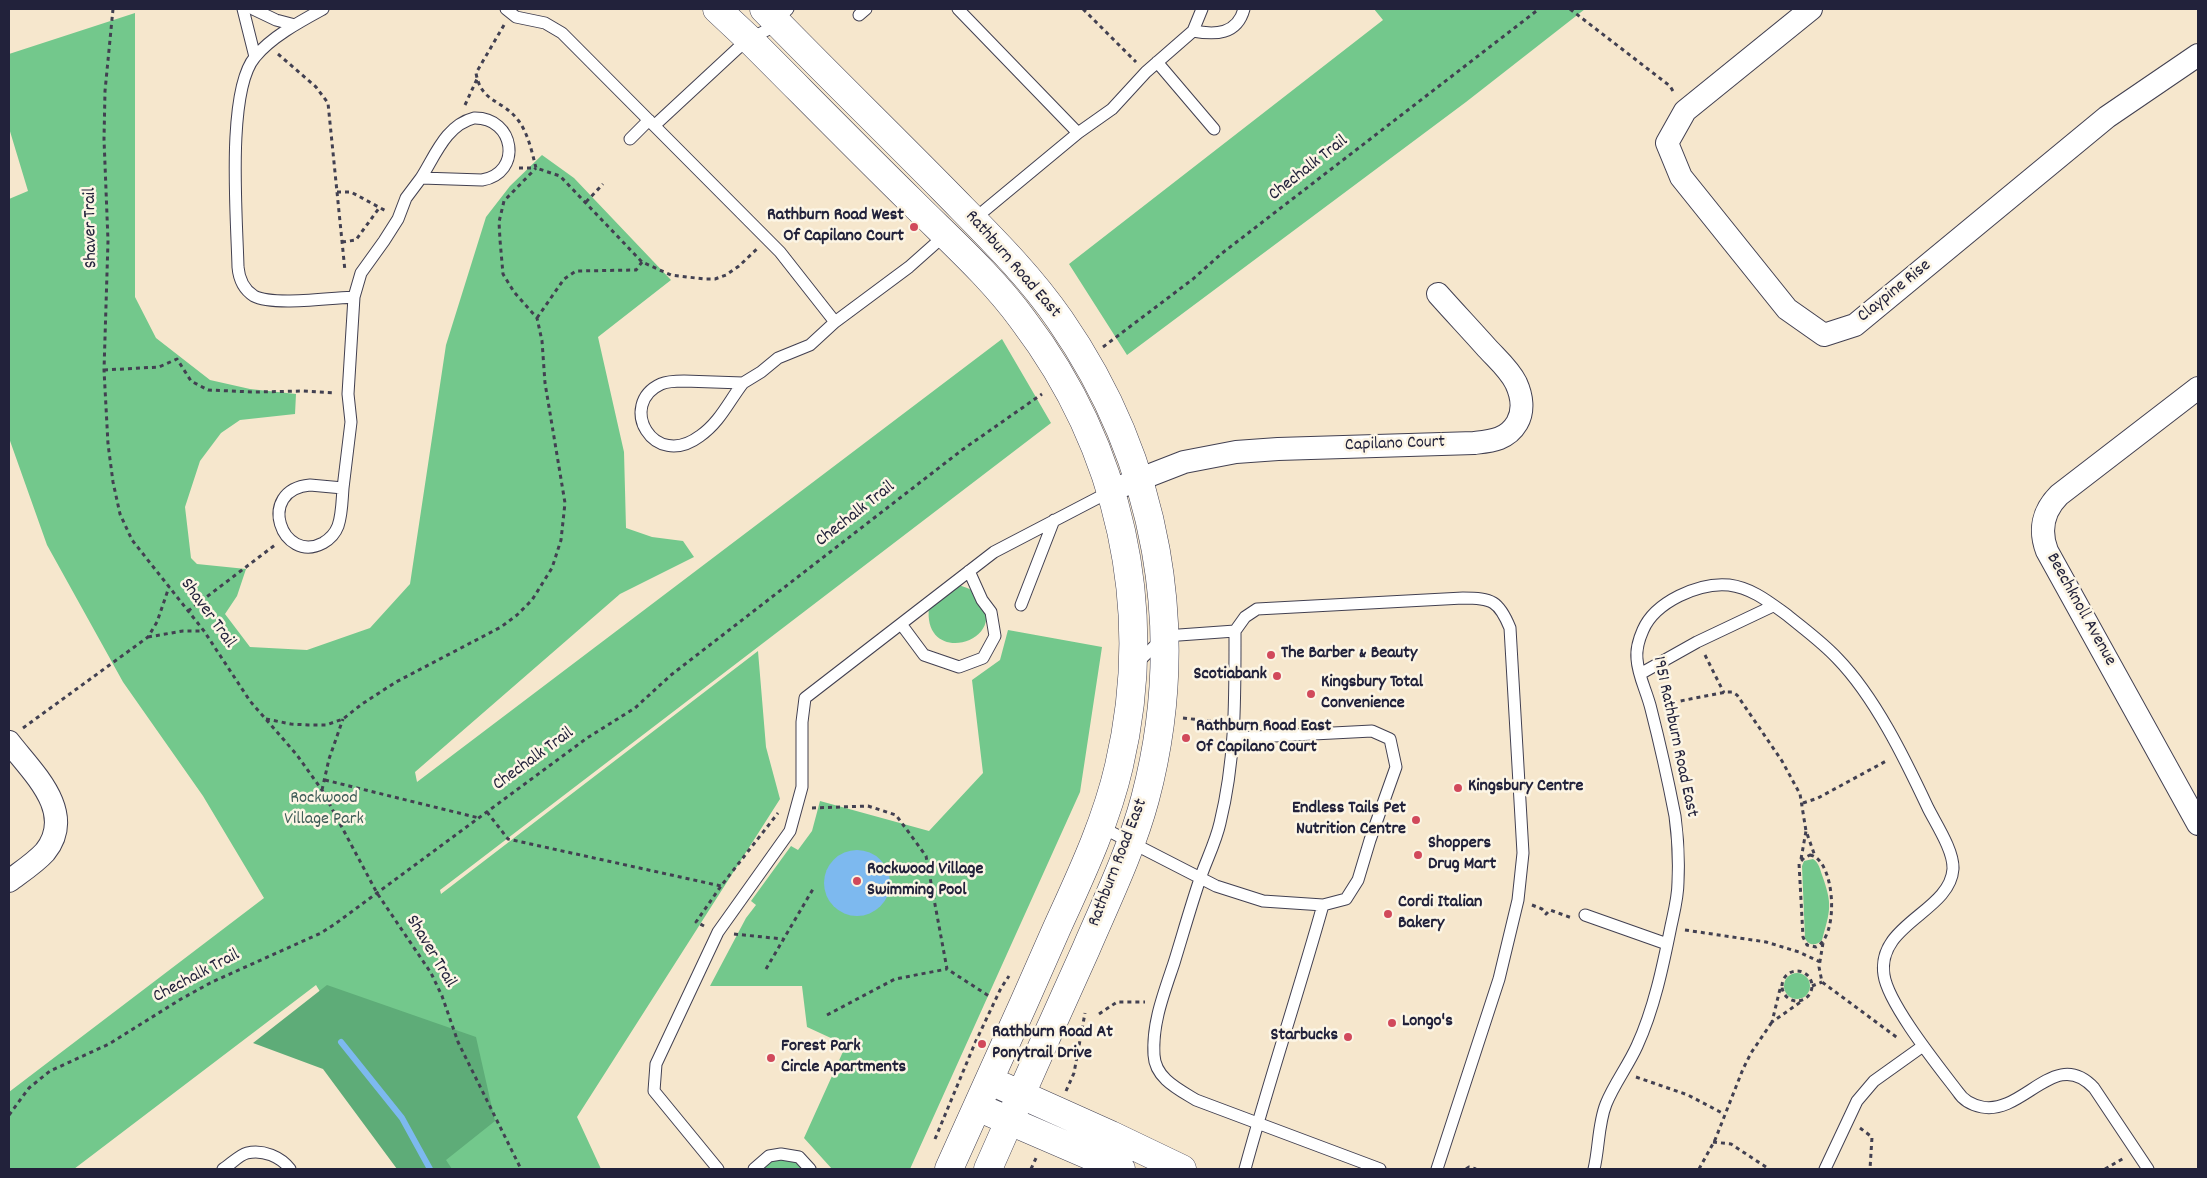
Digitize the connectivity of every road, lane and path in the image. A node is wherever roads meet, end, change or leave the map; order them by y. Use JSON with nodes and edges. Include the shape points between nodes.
{"nodes":[{"id":1,"x":113,"y":9,"type":"edge"},
{"id":2,"x":243,"y":9,"type":"edge"},
{"id":3,"x":253,"y":9,"type":"edge"},
{"id":4,"x":323,"y":9,"type":"edge"},
{"id":5,"x":716,"y":9,"type":"edge"},
{"id":6,"x":958,"y":9,"type":"edge"},
{"id":7,"x":1083,"y":9,"type":"edge"},
{"id":8,"x":1202,"y":9,"type":"edge"},
{"id":9,"x":1244,"y":9,"type":"edge"},
{"id":10,"x":1539,"y":9,"type":"edge"},
{"id":11,"x":1570,"y":9,"type":"edge"},
{"id":12,"x":1811,"y":9,"type":"edge"},
{"id":13,"x":509,"y":11,"type":"edge"},
{"id":14,"x":776,"y":13,"type":"edge"},
{"id":15,"x":295,"y":25,"type":"junction"},
{"id":16,"x":1193,"y":31,"type":"junction"},
{"id":17,"x":749,"y":39,"type":"junction"},
{"id":18,"x":269,"y":45,"type":"junction"},
{"id":19,"x":2198,"y":55,"type":"edge"},
{"id":20,"x":255,"y":57,"type":"junction"},
{"id":21,"x":1157,"y":62,"type":"junction"},
{"id":22,"x":1146,"y":72,"type":"junction"},
{"id":23,"x":477,"y":78,"type":"junction"},
{"id":24,"x":1684,"y":111,"type":"junction"},
{"id":25,"x":468,"y":120,"type":"junction"},
{"id":26,"x":652,"y":123,"type":"junction"},
{"id":27,"x":1214,"y":130,"type":"dead end"},
{"id":28,"x":1078,"y":133,"type":"junction"},
{"id":29,"x":630,"y":139,"type":"dead end"},
{"id":30,"x":536,"y":168,"type":"junction"},
{"id":31,"x":420,"y":178,"type":"junction"},
{"id":32,"x":603,"y":184,"type":"dead end"},
{"id":33,"x":337,"y":192,"type":"junction"},
{"id":34,"x":586,"y":202,"type":"junction"},
{"id":35,"x":379,"y":208,"type":"junction"},
{"id":36,"x":400,"y":212,"type":"junction"},
{"id":37,"x":974,"y":220,"type":"junction"},
{"id":38,"x":945,"y":235,"type":"junction"},
{"id":39,"x":767,"y":239,"type":"junction"},
{"id":40,"x":342,"y":242,"type":"junction"},
{"id":41,"x":642,"y":262,"type":"junction"},
{"id":42,"x":1438,"y":294,"type":"dead end"},
{"id":43,"x":350,"y":297,"type":"junction"},
{"id":44,"x":537,"y":318,"type":"junction"},
{"id":45,"x":835,"y":322,"type":"junction"},
{"id":46,"x":1096,"y":352,"type":"dead end"},
{"id":47,"x":104,"y":370,"type":"junction"},
{"id":48,"x":743,"y":382,"type":"junction"},
{"id":49,"x":2198,"y":388,"type":"edge"},
{"id":50,"x":1048,"y":390,"type":"dead end"},
{"id":51,"x":348,"y":394,"type":"junction"},
{"id":52,"x":1139,"y":479,"type":"junction"},
{"id":53,"x":343,"y":488,"type":"junction"},
{"id":54,"x":1112,"y":490,"type":"junction"},
{"id":55,"x":1054,"y":520,"type":"junction"},
{"id":56,"x":286,"y":536,"type":"junction"},
{"id":57,"x":969,"y":571,"type":"junction"},
{"id":58,"x":169,"y":586,"type":"junction"},
{"id":59,"x":1021,"y":605,"type":"dead end"},
{"id":60,"x":1774,"y":606,"type":"junction"},
{"id":61,"x":188,"y":611,"type":"junction"},
{"id":62,"x":901,"y":624,"type":"junction"},
{"id":63,"x":204,"y":631,"type":"junction"},
{"id":64,"x":1235,"y":631,"type":"junction"},
{"id":65,"x":1165,"y":636,"type":"junction"},
{"id":66,"x":148,"y":637,"type":"junction"},
{"id":67,"x":1697,"y":642,"type":"junction"},
{"id":68,"x":1132,"y":668,"type":"junction"},
{"id":69,"x":1640,"y":674,"type":"junction"},
{"id":70,"x":1724,"y":693,"type":"junction"},
{"id":71,"x":1650,"y":707,"type":"junction"},
{"id":72,"x":1161,"y":715,"type":"junction"},
{"id":73,"x":265,"y":718,"type":"junction"},
{"id":74,"x":343,"y":719,"type":"junction"},
{"id":75,"x":1235,"y":724,"type":"junction"},
{"id":76,"x":12,"y":738,"type":"edge"},
{"id":77,"x":1234,"y":738,"type":"junction"},
{"id":78,"x":1901,"y":753,"type":"junction"},
{"id":79,"x":325,"y":780,"type":"junction"},
{"id":80,"x":322,"y":790,"type":"junction"},
{"id":81,"x":1803,"y":803,"type":"junction"},
{"id":82,"x":487,"y":812,"type":"junction"},
{"id":83,"x":796,"y":813,"type":"junction"},
{"id":84,"x":479,"y":818,"type":"junction"},
{"id":85,"x":2198,"y":824,"type":"edge"},
{"id":86,"x":1101,"y":827,"type":"junction"},
{"id":87,"x":1806,"y":831,"type":"junction"},
{"id":88,"x":1131,"y":842,"type":"junction"},
{"id":89,"x":1816,"y":857,"type":"junction"},
{"id":90,"x":1802,"y":860,"type":"junction"},
{"id":91,"x":1201,"y":876,"type":"junction"},
{"id":92,"x":9,"y":881,"type":"edge"},
{"id":93,"x":721,"y":886,"type":"junction"},
{"id":94,"x":813,"y":889,"type":"dead end"},
{"id":95,"x":377,"y":893,"type":"junction"},
{"id":96,"x":1518,"y":900,"type":"junction"},
{"id":97,"x":1323,"y":905,"type":"junction"},
{"id":98,"x":1586,"y":916,"type":"joint"},
{"id":99,"x":1670,"y":927,"type":"junction"},
{"id":100,"x":718,"y":932,"type":"junction"},
{"id":101,"x":783,"y":939,"type":"junction"},
{"id":102,"x":1823,"y":942,"type":"junction"},
{"id":103,"x":1667,"y":944,"type":"junction"},
{"id":104,"x":1820,"y":962,"type":"junction"},
{"id":105,"x":766,"y":968,"type":"dead end"},
{"id":106,"x":946,"y":969,"type":"junction"},
{"id":107,"x":1822,"y":982,"type":"junction"},
{"id":108,"x":1812,"y":986,"type":"junction"},
{"id":109,"x":1781,"y":987,"type":"junction"},
{"id":110,"x":989,"y":996,"type":"dead end"},
{"id":111,"x":1804,"y":999,"type":"junction"},
{"id":112,"x":1160,"y":1002,"type":"junction"},
{"id":113,"x":1099,"y":1014,"type":"dead end"},
{"id":114,"x":827,"y":1015,"type":"dead end"},
{"id":115,"x":1772,"y":1022,"type":"junction"},
{"id":116,"x":1923,"y":1046,"type":"junction"},
{"id":117,"x":1910,"y":1054,"type":"junction"},
{"id":118,"x":1624,"y":1072,"type":"junction"},
{"id":119,"x":989,"y":1081,"type":"junction"},
{"id":120,"x":1021,"y":1095,"type":"junction"},
{"id":121,"x":977,"y":1107,"type":"junction"},
{"id":122,"x":1724,"y":1114,"type":"junction"},
{"id":123,"x":9,"y":1115,"type":"edge"},
{"id":124,"x":1848,"y":1119,"type":"junction"},
{"id":125,"x":1009,"y":1121,"type":"junction"},
{"id":126,"x":1257,"y":1122,"type":"junction"},
{"id":127,"x":1713,"y":1142,"type":"junction"},
{"id":128,"x":2136,"y":1152,"type":"junction"},
{"id":129,"x":1036,"y":1158,"type":"dead end"},
{"id":130,"x":223,"y":1169,"type":"edge"},
{"id":131,"x":290,"y":1169,"type":"edge"},
{"id":132,"x":521,"y":1169,"type":"edge"},
{"id":133,"x":718,"y":1169,"type":"edge"},
{"id":134,"x":754,"y":1169,"type":"edge"},
{"id":135,"x":810,"y":1169,"type":"edge"},
{"id":136,"x":949,"y":1169,"type":"edge"},
{"id":137,"x":988,"y":1169,"type":"edge"},
{"id":138,"x":1031,"y":1169,"type":"edge"},
{"id":139,"x":1121,"y":1169,"type":"edge"},
{"id":140,"x":1182,"y":1169,"type":"edge"},
{"id":141,"x":1245,"y":1169,"type":"edge"},
{"id":142,"x":1380,"y":1169,"type":"edge"},
{"id":143,"x":1437,"y":1169,"type":"edge"},
{"id":144,"x":1466,"y":1169,"type":"edge"},
{"id":145,"x":1476,"y":1169,"type":"edge"},
{"id":146,"x":1594,"y":1169,"type":"edge"},
{"id":147,"x":1700,"y":1169,"type":"edge"},
{"id":148,"x":1769,"y":1169,"type":"edge"},
{"id":149,"x":1825,"y":1169,"type":"edge"},
{"id":150,"x":1870,"y":1169,"type":"edge"},
{"id":151,"x":2105,"y":1169,"type":"edge"},
{"id":152,"x":2148,"y":1169,"type":"edge"}],
"edges":[{"from":1,"to":47,"type":"path","name":"Shaver Trail","via":[[104,139],[108,241]]},
{"from":2,"to":20,"type":"lane"},
{"from":3,"to":15,"type":"lane"},
{"from":4,"to":15,"type":"lane"},
{"from":5,"to":17,"type":"street","name":"Rathburn Road East"},
{"from":6,"to":28,"type":"lane"},
{"from":7,"to":22,"type":"path"},
{"from":8,"to":16,"type":"lane"},
{"from":9,"to":16,"type":"lane","via":[[1238,22],[1225,31],[1209,34]]},
{"from":10,"to":46,"type":"path","name":"Chechalk Trail"},
{"from":11,"to":24,"type":"path","via":[[1670,86]]},
{"from":12,"to":24,"type":"street","name":"Claypine Rise"},
{"from":13,"to":23,"type":"path","via":[[476,72]]},
{"from":13,"to":26,"type":"lane","via":[[523,19],[545,23],[562,33]]},
{"from":14,"to":17,"type":"lane","via":[[767,30]]},
{"from":14,"to":37,"type":"street","name":"Rathburn Road East"},
{"from":15,"to":18,"type":"lane"},
{"from":16,"to":21,"type":"lane"},
{"from":17,"to":26,"type":"lane"},
{"from":17,"to":38,"type":"street","name":"Rathburn Road East"},
{"from":18,"to":20,"type":"lane"},
{"from":18,"to":33,"type":"path","via":[[316,87],[328,104]]},
{"from":19,"to":24,"type":"street","name":"Claypine Rise","via":[[2107,117],[1855,325],[1824,335],[1787,309],[1681,177],[1666,143]]},
{"from":20,"to":43,"type":"lane","via":[[247,70],[238,106],[235,148],[241,281],[249,292],[268,300]]},
{"from":21,"to":22,"type":"lane"},
{"from":21,"to":27,"type":"lane"},
{"from":22,"to":28,"type":"lane","via":[[1112,109]]},
{"from":23,"to":25,"type":"path","via":[[465,105]]},
{"from":23,"to":30,"type":"path","via":[[482,92],[495,103],[508,108],[520,122]]},
{"from":25,"to":31,"type":"lane","via":[[448,134]]},
{"from":25,"to":31,"type":"lane","via":[[485,118],[504,131],[509,153],[502,169],[482,180]]},
{"from":26,"to":29,"type":"lane"},
{"from":26,"to":39,"type":"lane"},
{"from":28,"to":37,"type":"lane"},
{"from":30,"to":34,"type":"path","via":[[560,176]]},
{"from":30,"to":44,"type":"path","via":[[504,201],[499,222],[504,274],[514,292]]},
{"from":31,"to":36,"type":"lane"},
{"from":32,"to":34,"type":"path"},
{"from":33,"to":35,"type":"path","via":[[351,192]]},
{"from":33,"to":40,"type":"path"},
{"from":34,"to":41,"type":"path"},
{"from":35,"to":36,"type":"path"},
{"from":35,"to":40,"type":"path","via":[[356,240]]},
{"from":36,"to":43,"type":"lane"},
{"from":37,"to":52,"type":"street","name":"Rathburn Road East","via":[[1032,284],[1086,360],[1102,387]]},
{"from":38,"to":45,"type":"lane","via":[[909,267]]},
{"from":38,"to":54,"type":"street","name":"Rathburn Road East","via":[[1021,317],[1054,364],[1080,410]]},
{"from":39,"to":41,"type":"path","via":[[739,266],[715,279],[670,275]]},
{"from":39,"to":45,"type":"lane"},
{"from":40,"to":43,"type":"path"},
{"from":41,"to":44,"type":"path","via":[[636,270],[576,271],[564,279]]},
{"from":42,"to":52,"type":"street","name":"Capilano Court","via":[[1516,382],[1522,401],[1520,415],[1504,437],[1474,443],[1236,452],[1184,462]]},
{"from":43,"to":51,"type":"lane"},
{"from":44,"to":74,"type":"path","via":[[565,503],[561,540],[552,568],[532,600],[501,627],[396,682]]},
{"from":45,"to":48,"type":"lane","via":[[810,345],[778,358]]},
{"from":47,"to":51,"type":"path","via":[[158,367],[177,359],[191,381],[208,390],[302,390]]},
{"from":47,"to":58,"type":"path","name":"Shaver Trail","via":[[108,444],[120,514],[132,540]]},
{"from":48,"to":48,"type":"lane","via":[[684,381],[659,385],[644,402],[643,425],[657,442],[668,446],[685,445],[712,426]]},
{"from":49,"to":85,"type":"street","name":"Beechknoll Avenue","via":[[2059,495],[2048,508],[2042,529],[2047,551]]},
{"from":50,"to":82,"type":"path","name":"Chechalk Trail","via":[[962,450],[672,675],[635,708],[586,738]]},
{"from":51,"to":53,"type":"lane","via":[[351,422]]},
{"from":52,"to":54,"type":"street","name":"Capilano Court"},
{"from":52,"to":65,"type":"street","name":"Rathburn Road East","via":[[1156,553]]},
{"from":53,"to":56,"type":"lane","via":[[338,526],[331,538],[320,545],[308,547],[296,544]]},
{"from":53,"to":56,"type":"lane","via":[[310,485],[292,490],[283,500],[279,512]]},
{"from":54,"to":55,"type":"lane"},
{"from":54,"to":68,"type":"street","name":"Rathburn Road East","via":[[1122,530],[1130,587]]},
{"from":55,"to":57,"type":"lane","via":[[994,552]]},
{"from":55,"to":59,"type":"lane"},
{"from":56,"to":61,"type":"path"},
{"from":57,"to":62,"type":"lane"},
{"from":57,"to":62,"type":"lane","via":[[991,612],[995,636],[983,658],[959,667],[924,655]]},
{"from":58,"to":61,"type":"path","name":"Shaver Trail"},
{"from":58,"to":66,"type":"path","via":[[157,622]]},
{"from":60,"to":67,"type":"lane"},
{"from":60,"to":69,"type":"lane","name":"1951 Rathburn Road East","via":[[1752,592],[1728,585],[1704,587],[1675,598],[1650,616],[1643,630],[1638,644]]},
{"from":60,"to":78,"type":"lane","name":"1951 Rathburn Road East","via":[[1840,660]]},
{"from":61,"to":63,"type":"path","name":"Shaver Trail"},
{"from":62,"to":83,"type":"lane","via":[[805,698],[802,787]]},
{"from":63,"to":66,"type":"path"},
{"from":63,"to":73,"type":"path","name":"Shaver Trail","via":[[250,701]]},
{"from":64,"to":65,"type":"lane"},
{"from":64,"to":75,"type":"lane"},
{"from":64,"to":96,"type":"lane","via":[[1245,617],[1257,609],[1463,598],[1484,598],[1496,605],[1510,628],[1523,853]]},
{"from":65,"to":68,"type":"lane"},
{"from":65,"to":72,"type":"street","name":"Rathburn Road East"},
{"from":66,"to":76,"type":"path"},
{"from":67,"to":69,"type":"lane"},
{"from":67,"to":70,"type":"path"},
{"from":68,"to":86,"type":"street","name":"Rathburn Road East","via":[[1120,765]]},
{"from":69,"to":71,"type":"lane","name":"1951 Rathburn Road East"},
{"from":70,"to":71,"type":"path"},
{"from":70,"to":81,"type":"path","via":[[1737,695],[1775,750]]},
{"from":71,"to":99,"type":"lane","name":"1951 Rathburn Road East","via":[[1675,819],[1678,886]]},
{"from":72,"to":75,"type":"path"},
{"from":72,"to":88,"type":"street","name":"Rathburn Road East","via":[[1153,764]]},
{"from":73,"to":74,"type":"path","via":[[308,726],[326,725]]},
{"from":73,"to":80,"type":"path","name":"Shaver Trail"},
{"from":74,"to":79,"type":"path"},
{"from":75,"to":77,"type":"lane"},
{"from":76,"to":92,"type":"street","via":[[49,795],[56,820],[46,850]]},
{"from":77,"to":91,"type":"lane","via":[[1220,824]]},
{"from":77,"to":97,"type":"lane","via":[[1372,731],[1390,739],[1396,767],[1358,880],[1346,899]]},
{"from":78,"to":81,"type":"path"},
{"from":78,"to":116,"type":"lane","name":"1951 Rathburn Road East","via":[[1953,861],[1953,874],[1948,886],[1891,941],[1883,963],[1887,987]]},
{"from":79,"to":80,"type":"path"},
{"from":79,"to":84,"type":"path"},
{"from":80,"to":95,"type":"path","name":"Shaver Trail"},
{"from":81,"to":87,"type":"path"},
{"from":82,"to":84,"type":"path","name":"Chechalk Trail"},
{"from":82,"to":93,"type":"path","via":[[508,839]]},
{"from":83,"to":93,"type":"path","via":[[780,810]]},
{"from":83,"to":100,"type":"lane","via":[[790,831]]},
{"from":83,"to":106,"type":"path","via":[[868,806],[896,815],[926,856]]},
{"from":84,"to":95,"type":"path","name":"Chechalk Trail"},
{"from":86,"to":88,"type":"lane"},
{"from":86,"to":119,"type":"street","name":"Rathburn Road East"},
{"from":87,"to":89,"type":"path"},
{"from":87,"to":90,"type":"path"},
{"from":88,"to":91,"type":"lane"},
{"from":88,"to":120,"type":"street","name":"Rathburn Road East"},
{"from":89,"to":90,"type":"path","via":[[1810,855]]},
{"from":89,"to":102,"type":"path","via":[[1833,901]]},
{"from":90,"to":102,"type":"path","via":[[1799,866],[1803,937],[1813,948]]},
{"from":91,"to":97,"type":"lane","via":[[1216,886],[1263,901]]},
{"from":91,"to":112,"type":"lane"},
{"from":93,"to":100,"type":"path","via":[[696,922]]},
{"from":94,"to":101,"type":"path"},
{"from":95,"to":123,"type":"path","name":"Chechalk Trail","via":[[322,933],[212,982],[109,1044],[50,1071],[29,1088]]},
{"from":95,"to":132,"type":"path","name":"Shaver Trail","via":[[431,973],[458,1042]]},
{"from":96,"to":98,"type":"path","via":[[1542,909],[1546,914],[1550,910],[1581,922]]},
{"from":96,"to":143,"type":"lane","via":[[1499,978]]},
{"from":97,"to":126,"type":"lane"},
{"from":98,"to":103,"type":"lane"},
{"from":99,"to":103,"type":"lane","name":"1951 Rathburn Road East"},
{"from":99,"to":104,"type":"path","via":[[1766,942]]},
{"from":100,"to":101,"type":"path"},
{"from":100,"to":133,"type":"lane","via":[[656,1064],[654,1091]]},
{"from":101,"to":105,"type":"path"},
{"from":102,"to":104,"type":"path"},
{"from":103,"to":118,"type":"lane","name":"1951 Rathburn Road East","via":[[1644,1031]]},
{"from":104,"to":107,"type":"path","via":[[1818,972]]},
{"from":106,"to":110,"type":"path"},
{"from":106,"to":114,"type":"path","via":[[895,979]]},
{"from":107,"to":108,"type":"path"},
{"from":107,"to":117,"type":"path","via":[[1900,1040]]},
{"from":108,"to":109,"type":"path","via":[[1807,974],[1793,971],[1782,980]]},
{"from":108,"to":111,"type":"path","via":[[1811,993]]},
{"from":109,"to":111,"type":"path","via":[[1788,999],[1794,1002]]},
{"from":109,"to":115,"type":"path"},
{"from":111,"to":115,"type":"path"},
{"from":112,"to":113,"type":"path","via":[[1117,1002]]},
{"from":112,"to":126,"type":"lane","via":[[1155,1027],[1157,1070],[1171,1085],[1196,1100]]},
{"from":115,"to":122,"type":"path","via":[[1751,1053]]},
{"from":116,"to":117,"type":"lane"},
{"from":116,"to":128,"type":"lane","name":"1951 Rathburn Road East","via":[[1959,1096],[1982,1107],[2007,1105],[2058,1075],[2068,1074],[2087,1080]]},
{"from":117,"to":124,"type":"lane","via":[[1874,1081],[1857,1101]]},
{"from":118,"to":122,"type":"path","via":[[1688,1095]]},
{"from":118,"to":146,"type":"lane","name":"1951 Rathburn Road East","via":[[1605,1106]]},
{"from":119,"to":120,"type":"street"},
{"from":119,"to":121,"type":"street","name":"Rathburn Road East"},
{"from":120,"to":125,"type":"street","name":"Rathburn Road East"},
{"from":120,"to":140,"type":"street"},
{"from":121,"to":125,"type":"street"},
{"from":121,"to":136,"type":"street","name":"Rathburn Road East"},
{"from":122,"to":127,"type":"path"},
{"from":124,"to":149,"type":"lane"},
{"from":124,"to":150,"type":"path","via":[[1872,1138]]},
{"from":125,"to":137,"type":"street","name":"Rathburn Road East"},
{"from":125,"to":139,"type":"street"},
{"from":126,"to":141,"type":"lane"},
{"from":126,"to":142,"type":"lane"},
{"from":127,"to":147,"type":"path"},
{"from":127,"to":148,"type":"path","via":[[1731,1144]]},
{"from":128,"to":151,"type":"path"},
{"from":128,"to":152,"type":"lane","name":"1951 Rathburn Road East"},
{"from":129,"to":138,"type":"path"},
{"from":130,"to":131,"type":"lane","via":[[246,1153],[258,1153],[278,1157]]},
{"from":134,"to":135,"type":"lane","via":[[769,1156],[781,1154],[799,1157]]},
{"from":144,"to":145,"type":"path","via":[[1469,1166]]}]}
